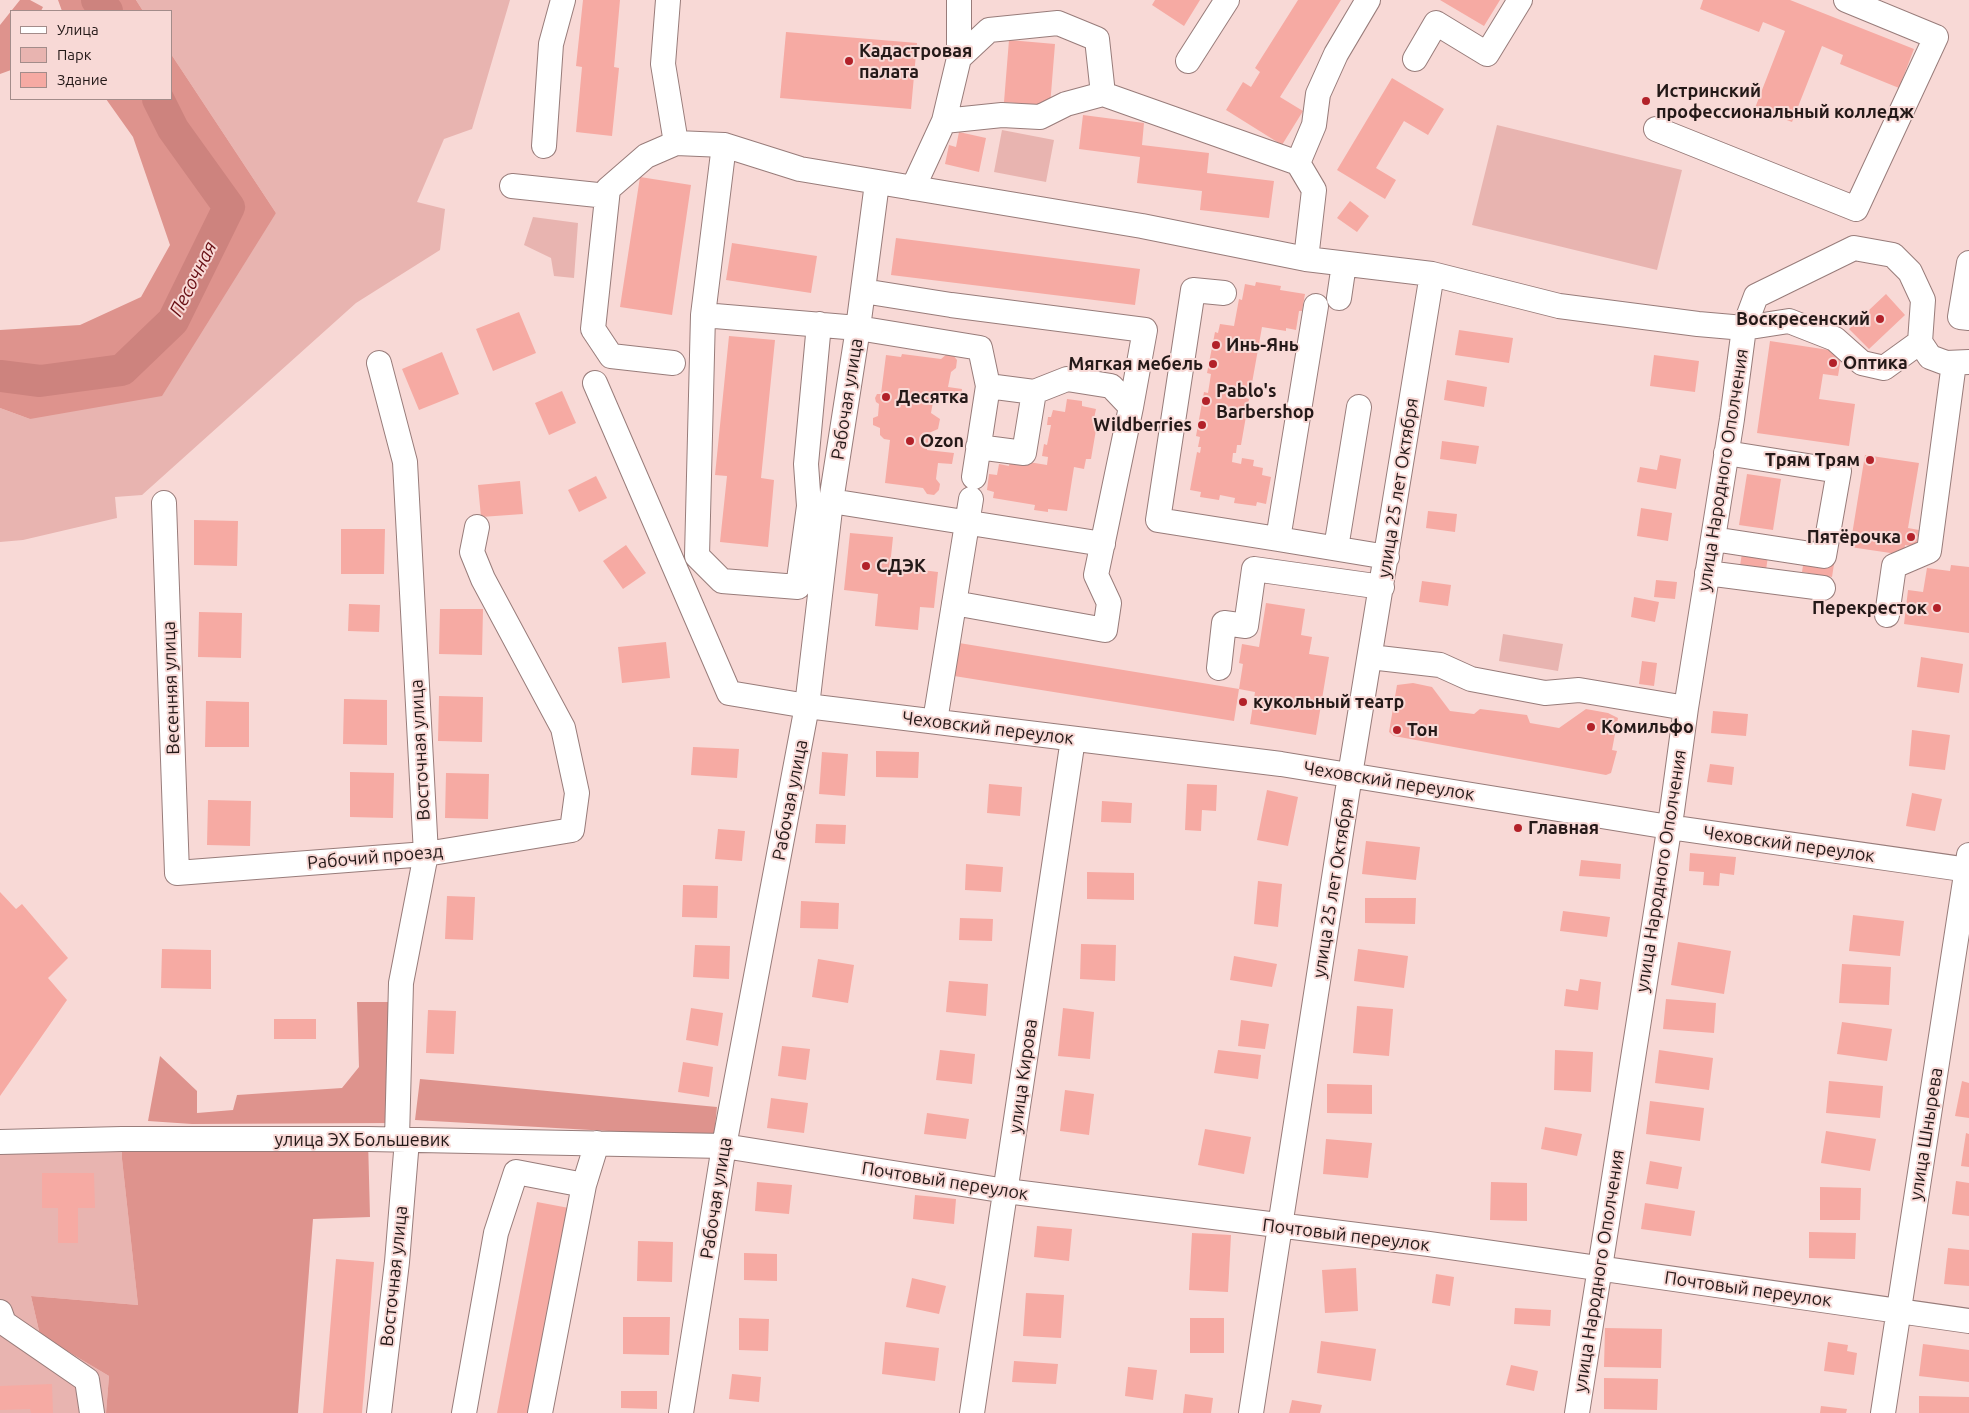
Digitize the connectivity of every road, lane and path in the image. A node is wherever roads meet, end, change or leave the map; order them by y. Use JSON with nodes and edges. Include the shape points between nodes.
{"nodes":[{"id":1,"x":563,"y":0,"type":"edge"},
{"id":2,"x":668,"y":0,"type":"edge"},
{"id":3,"x":959,"y":0,"type":"edge"},
{"id":4,"x":1227,"y":0,"type":"edge"},
{"id":5,"x":1368,"y":0,"type":"edge"},
{"id":6,"x":1520,"y":0,"type":"edge"},
{"id":7,"x":1846,"y":0,"type":"edge"},
{"id":8,"x":959,"y":58,"type":"junction"},
{"id":9,"x":1415,"y":59,"type":"dead end"},
{"id":10,"x":1188,"y":61,"type":"dead end"},
{"id":11,"x":1103,"y":94,"type":"junction"},
{"id":12,"x":944,"y":121,"type":"junction"},
{"id":13,"x":1656,"y":129,"type":"dead end"},
{"id":14,"x":676,"y":143,"type":"junction"},
{"id":15,"x":724,"y":145,"type":"junction"},
{"id":16,"x":544,"y":146,"type":"dead end"},
{"id":17,"x":1298,"y":163,"type":"junction"},
{"id":18,"x":877,"y":183,"type":"junction"},
{"id":19,"x":512,"y":186,"type":"dead end"},
{"id":20,"x":913,"y":188,"type":"junction"},
{"id":21,"x":607,"y":196,"type":"junction"},
{"id":22,"x":1306,"y":259,"type":"junction"},
{"id":23,"x":1969,"y":263,"type":"edge"},
{"id":24,"x":1344,"y":264,"type":"junction"},
{"id":25,"x":1432,"y":274,"type":"junction"},
{"id":26,"x":862,"y":291,"type":"junction"},
{"id":27,"x":1224,"y":294,"type":"dead end"},
{"id":28,"x":1339,"y":298,"type":"dead end"},
{"id":29,"x":950,"y":305,"type":"junction"},
{"id":30,"x":1316,"y":306,"type":"dead end"},
{"id":31,"x":704,"y":315,"type":"junction"},
{"id":32,"x":1969,"y":318,"type":"edge"},
{"id":33,"x":819,"y":324,"type":"junction"},
{"id":34,"x":858,"y":328,"type":"junction"},
{"id":35,"x":1744,"y":328,"type":"junction"},
{"id":36,"x":946,"y":342,"type":"junction"},
{"id":37,"x":1920,"y":342,"type":"junction"},
{"id":38,"x":379,"y":363,"type":"dead end"},
{"id":39,"x":673,"y":363,"type":"dead end"},
{"id":40,"x":1961,"y":363,"type":"edge"},
{"id":41,"x":596,"y":383,"type":"dead end"},
{"id":42,"x":988,"y":386,"type":"junction"},
{"id":43,"x":1034,"y":392,"type":"junction"},
{"id":44,"x":1131,"y":407,"type":"junction"},
{"id":45,"x":1359,"y":407,"type":"dead end"},
{"id":46,"x":978,"y":447,"type":"junction"},
{"id":47,"x":1726,"y":453,"type":"junction"},
{"id":48,"x":831,"y":501,"type":"junction"},
{"id":49,"x":164,"y":503,"type":"dead end"},
{"id":50,"x":967,"y":522,"type":"junction"},
{"id":51,"x":477,"y":527,"type":"dead end"},
{"id":52,"x":1713,"y":538,"type":"junction"},
{"id":53,"x":1278,"y":539,"type":"junction"},
{"id":54,"x":1103,"y":544,"type":"junction"},
{"id":55,"x":1336,"y":548,"type":"junction"},
{"id":56,"x":1387,"y":557,"type":"junction"},
{"id":57,"x":1707,"y":573,"type":"junction"},
{"id":58,"x":1382,"y":587,"type":"junction"},
{"id":59,"x":1823,"y":588,"type":"dead end"},
{"id":60,"x":954,"y":603,"type":"junction"},
{"id":61,"x":1887,"y":615,"type":"dead end"},
{"id":62,"x":1370,"y":657,"type":"junction"},
{"id":63,"x":1219,"y":668,"type":"dead end"},
{"id":64,"x":807,"y":706,"type":"junction"},
{"id":65,"x":1686,"y":708,"type":"junction"},
{"id":66,"x":935,"y":721,"type":"junction"},
{"id":67,"x":1073,"y":740,"type":"junction"},
{"id":68,"x":1350,"y":775,"type":"junction"},
{"id":69,"x":1669,"y":826,"type":"junction"},
{"id":70,"x":426,"y":854,"type":"junction"},
{"id":71,"x":1968,"y":865,"type":"edge"},
{"id":72,"x":177,"y":873,"type":"joint"},
{"id":73,"x":402,"y":1139,"type":"junction"},
{"id":74,"x":0,"y":1142,"type":"edge"},
{"id":75,"x":596,"y":1143,"type":"junction"},
{"id":76,"x":724,"y":1146,"type":"junction"},
{"id":77,"x":584,"y":1185,"type":"junction"},
{"id":78,"x":1006,"y":1191,"type":"junction"},
{"id":79,"x":1281,"y":1227,"type":"junction"},
{"id":80,"x":1599,"y":1268,"type":"junction"},
{"id":81,"x":1899,"y":1311,"type":"junction"},
{"id":82,"x":0,"y":1312,"type":"edge"},
{"id":83,"x":1969,"y":1321,"type":"edge"},
{"id":84,"x":92,"y":1413,"type":"edge"},
{"id":85,"x":379,"y":1413,"type":"edge"},
{"id":86,"x":464,"y":1413,"type":"edge"},
{"id":87,"x":540,"y":1413,"type":"edge"},
{"id":88,"x":681,"y":1413,"type":"edge"},
{"id":89,"x":972,"y":1413,"type":"edge"},
{"id":90,"x":1251,"y":1413,"type":"edge"},
{"id":91,"x":1577,"y":1413,"type":"edge"},
{"id":92,"x":1883,"y":1413,"type":"edge"}],
"edges":[{"from":1,"to":16,"type":"street","via":[[552,44]]},
{"from":2,"to":14,"type":"street","via":[[664,64]]},
{"from":3,"to":8,"type":"street"},
{"from":4,"to":10,"type":"street"},
{"from":5,"to":17,"type":"street","via":[[1336,54],[1318,94],[1314,125]]},
{"from":6,"to":9,"type":"street","via":[[1487,54],[1436,23]]},
{"from":7,"to":13,"type":"street","via":[[1936,37],[1856,209]]},
{"from":8,"to":11,"type":"street","via":[[989,30],[1058,23],[1097,39]]},
{"from":8,"to":12,"type":"street"},
{"from":11,"to":12,"type":"street","via":[[1066,104],[1040,117],[1002,115]]},
{"from":11,"to":17,"type":"street"},
{"from":12,"to":20,"type":"street"},
{"from":14,"to":15,"type":"street"},
{"from":14,"to":21,"type":"street","via":[[646,156],[608,189]]},
{"from":15,"to":18,"type":"street","via":[[800,169]]},
{"from":15,"to":31,"type":"street"},
{"from":17,"to":22,"type":"street","via":[[1314,190]]},
{"from":18,"to":20,"type":"street"},
{"from":18,"to":26,"type":"street","name":"Рабочая улица"},
{"from":19,"to":21,"type":"street"},
{"from":20,"to":22,"type":"street","via":[[1142,226]]},
{"from":21,"to":39,"type":"street","via":[[593,328],[611,356]]},
{"from":22,"to":24,"type":"street"},
{"from":23,"to":32,"type":"street","via":[[1960,317]]},
{"from":24,"to":25,"type":"street"},
{"from":24,"to":28,"type":"street"},
{"from":25,"to":35,"type":"street","via":[[1558,306]]},
{"from":25,"to":56,"type":"street","name":"улица 25 лет Октября"},
{"from":26,"to":29,"type":"street"},
{"from":26,"to":34,"type":"street","name":"Рабочая улица"},
{"from":27,"to":53,"type":"street","via":[[1193,290],[1158,520]]},
{"from":29,"to":36,"type":"street"},
{"from":29,"to":44,"type":"street","via":[[1145,330]]},
{"from":30,"to":53,"type":"street"},
{"from":31,"to":33,"type":"street"},
{"from":31,"to":33,"type":"street","via":[[697,556],[722,581],[798,587],[809,506],[806,464]]},
{"from":33,"to":34,"type":"street"},
{"from":34,"to":36,"type":"street"},
{"from":34,"to":48,"type":"street","name":"Рабочая улица"},
{"from":35,"to":37,"type":"street","via":[[1789,321],[1835,339],[1862,363],[1884,368]]},
{"from":35,"to":37,"type":"street","name":"улица Народного Ополчения","via":[[1756,296],[1854,248],[1910,272],[1923,300]]},
{"from":35,"to":47,"type":"street","name":"улица Народного Ополчения"},
{"from":36,"to":42,"type":"street","via":[[980,348]]},
{"from":37,"to":40,"type":"street","via":[[1930,357],[1946,363]]},
{"from":38,"to":70,"type":"street","name":"Восточная улица","via":[[404,462]]},
{"from":40,"to":61,"type":"street","via":[[1929,551],[1894,566]]},
{"from":41,"to":64,"type":"street","name":"Чеховский переулок","via":[[728,693]]},
{"from":42,"to":43,"type":"street"},
{"from":42,"to":46,"type":"street"},
{"from":43,"to":44,"type":"street","via":[[1067,379],[1112,386]]},
{"from":43,"to":46,"type":"street","via":[[1024,453]]},
{"from":44,"to":54,"type":"street"},
{"from":45,"to":55,"type":"street"},
{"from":46,"to":50,"type":"street"},
{"from":47,"to":52,"type":"street","name":"улица Народного Ополчения"},
{"from":47,"to":52,"type":"street","via":[[1839,472],[1824,556]]},
{"from":48,"to":50,"type":"street"},
{"from":48,"to":64,"type":"street","name":"Рабочая улица"},
{"from":49,"to":72,"type":"street","name":"Весенняя улица"},
{"from":50,"to":54,"type":"street"},
{"from":50,"to":60,"type":"street"},
{"from":51,"to":70,"type":"street","name":"Рабочий проезд","via":[[472,552],[483,580],[563,728],[577,793],[572,830]]},
{"from":52,"to":57,"type":"street","name":"улица Народного Ополчения"},
{"from":53,"to":55,"type":"street"},
{"from":54,"to":60,"type":"street","via":[[1096,575],[1109,602],[1105,630]]},
{"from":55,"to":56,"type":"street"},
{"from":56,"to":58,"type":"street","name":"улица 25 лет Октября"},
{"from":57,"to":59,"type":"street"},
{"from":57,"to":65,"type":"street","name":"улица Народного Ополчения"},
{"from":58,"to":62,"type":"street","name":"улица 25 лет Октября"},
{"from":58,"to":63,"type":"street","via":[[1254,569],[1246,626],[1224,623]]},
{"from":60,"to":66,"type":"street"},
{"from":62,"to":65,"type":"street","via":[[1440,665],[1472,679],[1545,693],[1579,690]]},
{"from":62,"to":68,"type":"street","name":"улица 25 лет Октября"},
{"from":64,"to":66,"type":"street","name":"Чеховский переулок"},
{"from":64,"to":76,"type":"street","name":"Рабочая улица"},
{"from":65,"to":69,"type":"street","name":"улица Народного Ополчения"},
{"from":66,"to":67,"type":"street","name":"Чеховский переулок"},
{"from":67,"to":68,"type":"street","name":"Чеховский переулок"},
{"from":67,"to":78,"type":"street","name":"улица Кирова"},
{"from":68,"to":69,"type":"street","name":"Чеховский переулок"},
{"from":68,"to":79,"type":"street","name":"улица 25 лет Октября"},
{"from":69,"to":71,"type":"street","name":"Чеховский переулок"},
{"from":69,"to":80,"type":"street","name":"улица Народного Ополчения"},
{"from":70,"to":72,"type":"street","name":"Рабочий проезд"},
{"from":70,"to":73,"type":"street","name":"Восточная улица","via":[[401,983]]},
{"from":71,"to":81,"type":"street","name":"улица Шнырева"},
{"from":73,"to":74,"type":"street","name":"улица ЭХ Большевик"},
{"from":73,"to":75,"type":"street","name":"улица ЭХ Большевик"},
{"from":73,"to":85,"type":"street","name":"Восточная улица","via":[[397,1262]]},
{"from":75,"to":76,"type":"street","name":"улица ЭХ Большевик"},
{"from":75,"to":77,"type":"street"},
{"from":76,"to":78,"type":"street","name":"Почтовый переулок"},
{"from":76,"to":88,"type":"street","name":"Рабочая улица"},
{"from":77,"to":86,"type":"street","via":[[516,1172],[496,1233]]},
{"from":77,"to":87,"type":"street"},
{"from":78,"to":79,"type":"street","name":"Почтовый переулок"},
{"from":78,"to":89,"type":"street","name":"улица Кирова"},
{"from":79,"to":80,"type":"street","name":"Почтовый переулок"},
{"from":79,"to":90,"type":"street","name":"улица 25 лет Октября"},
{"from":80,"to":81,"type":"street","name":"Почтовый переулок"},
{"from":80,"to":91,"type":"street","name":"улица Народного Ополчения"},
{"from":81,"to":83,"type":"street","name":"Почтовый переулок"},
{"from":81,"to":92,"type":"street","name":"улица Шнырева"},
{"from":82,"to":84,"type":"street","via":[[4,1323],[87,1380]]}]}
